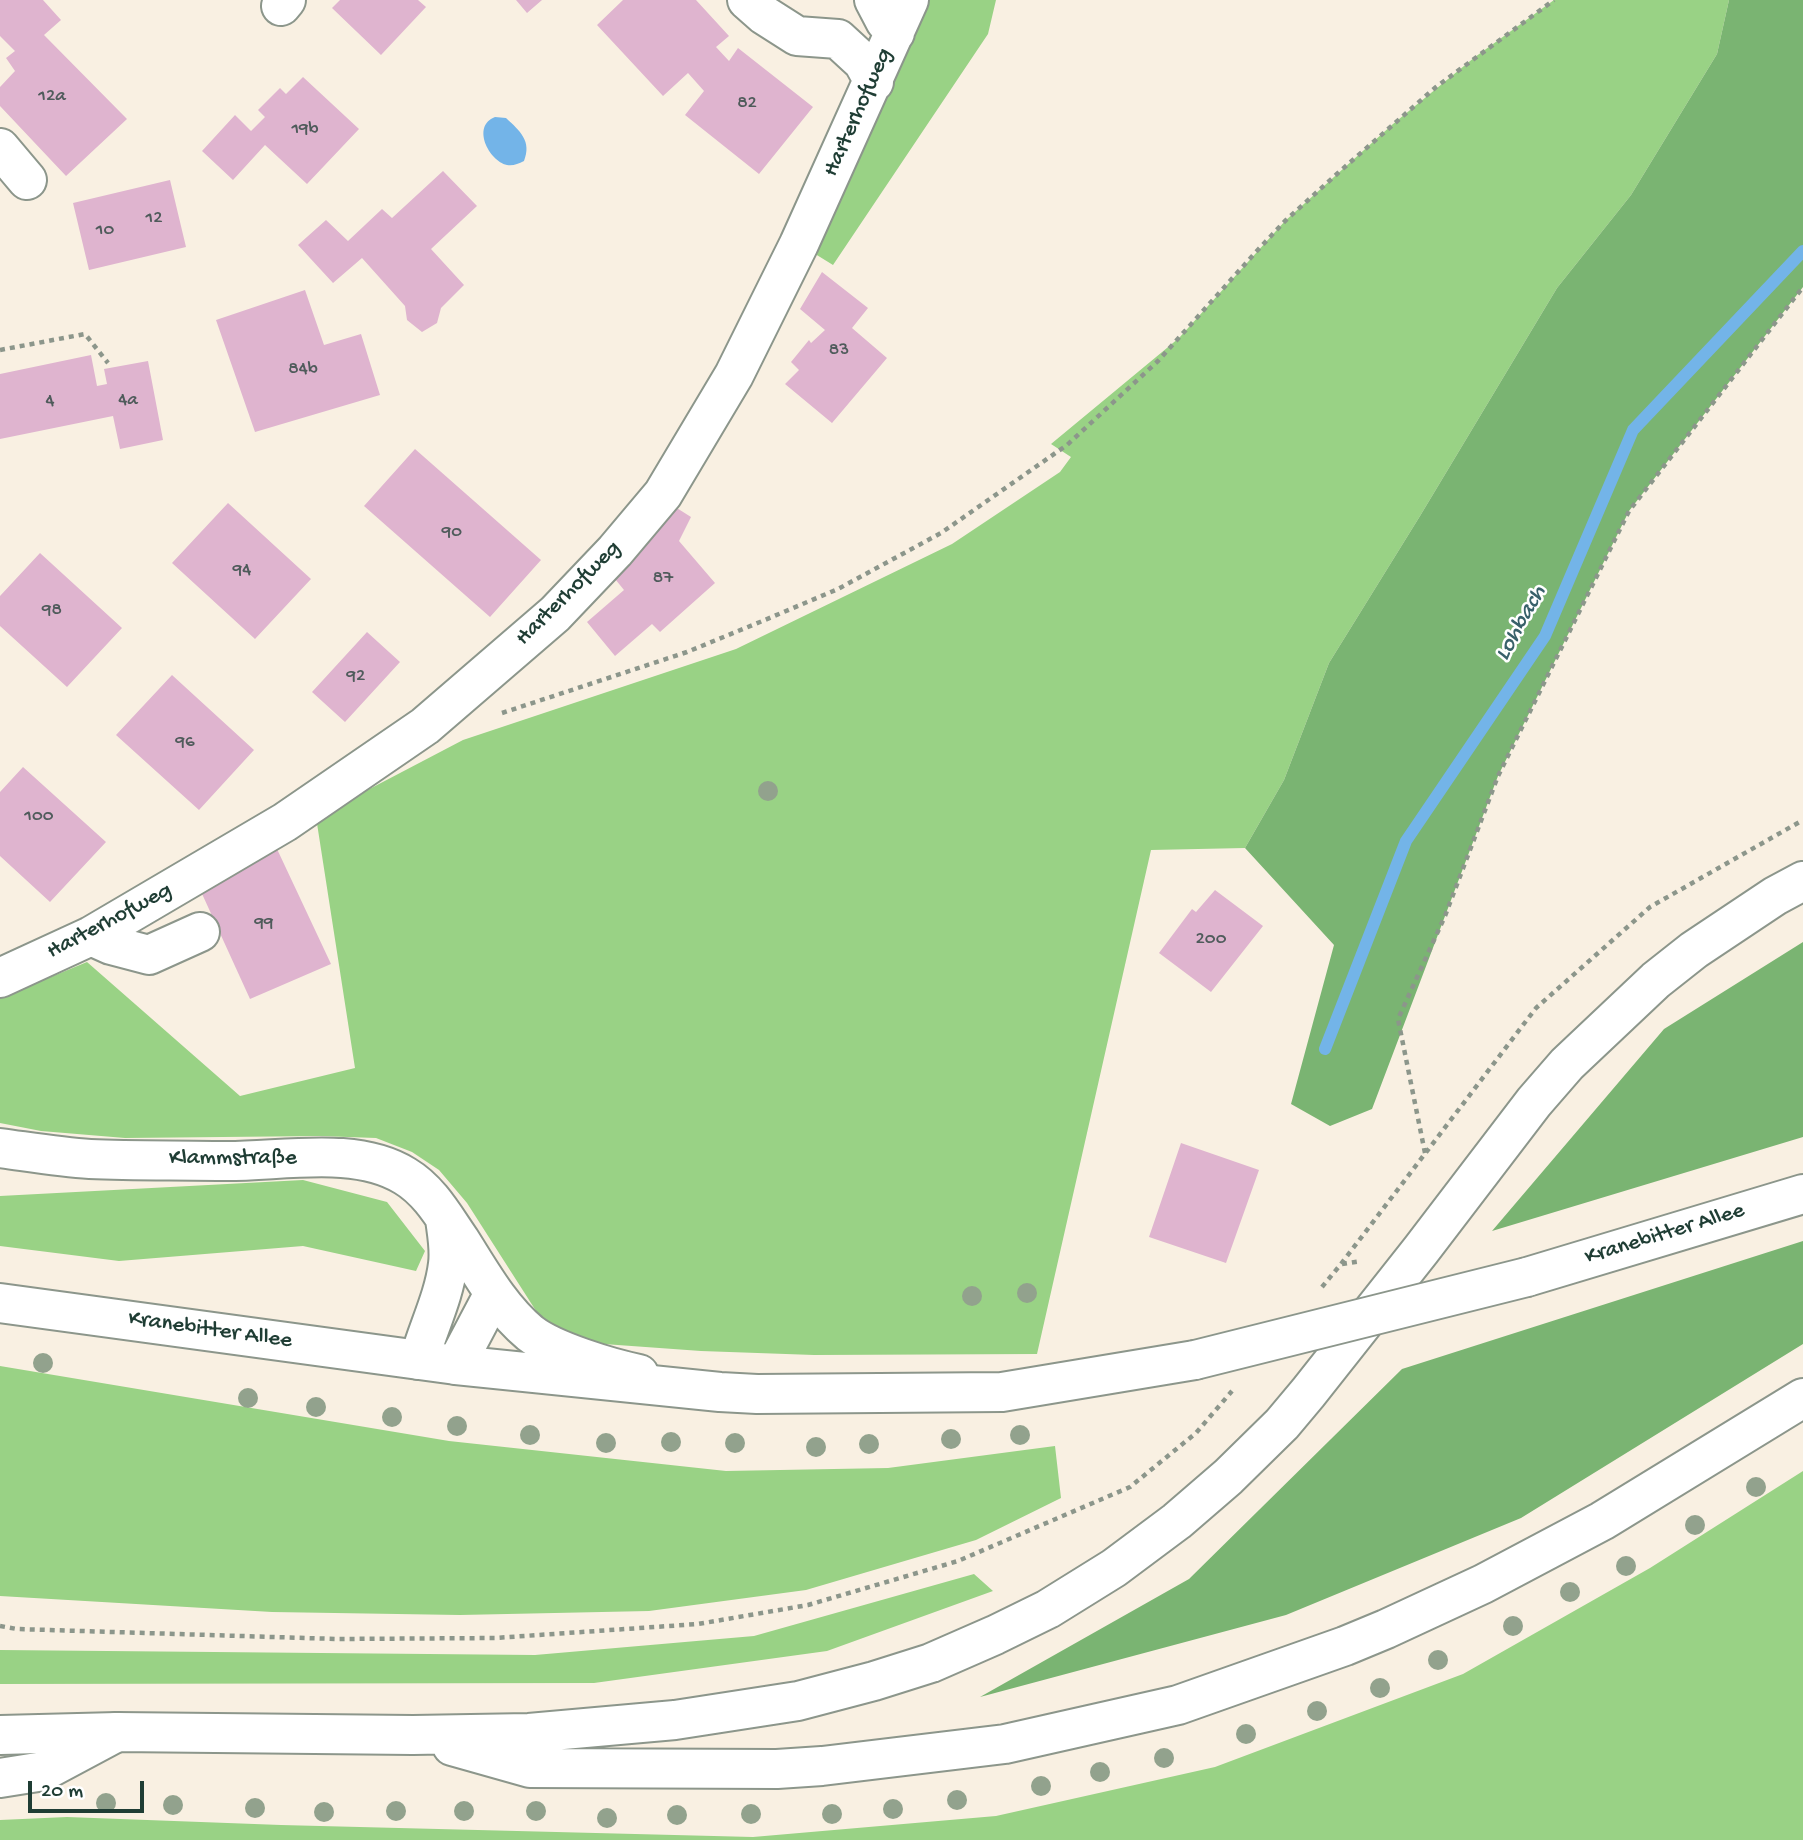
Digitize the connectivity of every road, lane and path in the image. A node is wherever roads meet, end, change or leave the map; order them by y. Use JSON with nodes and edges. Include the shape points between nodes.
{"nodes":[{"id":1,"x":747,"y":0,"type":"edge"},
{"id":2,"x":874,"y":0,"type":"edge"},
{"id":3,"x":1554,"y":0,"type":"edge"},
{"id":4,"x":902,"y":17,"type":"edge"},
{"id":5,"x":874,"y":82,"type":"junction"},
{"id":6,"x":0,"y":148,"type":"edge"},
{"id":7,"x":27,"y":180,"type":"dead end"},
{"id":8,"x":1803,"y":287,"type":"edge"},
{"id":9,"x":0,"y":350,"type":"edge"},
{"id":10,"x":108,"y":363,"type":"dead end"},
{"id":11,"x":495,"y":716,"type":"dead end"},
{"id":12,"x":1803,"y":881,"type":"edge"},
{"id":13,"x":200,"y":932,"type":"dead end"},
{"id":14,"x":91,"y":936,"type":"junction"},
{"id":15,"x":0,"y":978,"type":"edge"},
{"id":16,"x":0,"y":1148,"type":"edge"},
{"id":17,"x":1424,"y":1153,"type":"dead end"},
{"id":18,"x":1803,"y":1194,"type":"edge"},
{"id":19,"x":444,"y":1217,"type":"junction"},
{"id":20,"x":494,"y":1293,"type":"junction"},
{"id":21,"x":0,"y":1303,"type":"edge"},
{"id":22,"x":419,"y":1360,"type":"junction"},
{"id":23,"x":456,"y":1365,"type":"junction"},
{"id":24,"x":720,"y":1392,"type":"junction"},
{"id":25,"x":1803,"y":1398,"type":"edge"},
{"id":26,"x":117,"y":1732,"type":"junction"},
{"id":27,"x":0,"y":1735,"type":"edge"},
{"id":28,"x":413,"y":1735,"type":"junction"},
{"id":29,"x":0,"y":1778,"type":"edge"}],
"edges":[{"from":1,"to":5,"type":"main road","via":[[797,36],[838,39],[863,62]]},
{"from":2,"to":4,"type":"main road","via":[[886,21]]},
{"from":3,"to":11,"type":"path","via":[[1436,87],[1285,221],[1158,361],[1067,445],[941,533],[838,589],[724,638]]},
{"from":4,"to":5,"type":"main road","name":"Harterhofweg"},
{"from":5,"to":14,"type":"main road","name":"Harterhofweg","via":[[734,375],[663,494],[615,551],[555,614],[425,726],[285,822]]},
{"from":6,"to":7,"type":"main road"},
{"from":8,"to":17,"type":"path","via":[[1629,511],[1498,776],[1445,916],[1398,1019]]},
{"from":9,"to":10,"type":"path","via":[[85,334]]},
{"from":12,"to":28,"type":"main road","via":[[1694,950],[1567,1064],[1282,1424],[1228,1478],[1114,1568],[1027,1619],[931,1663],[799,1701],[675,1720],[529,1733]]},
{"from":13,"to":14,"type":"main road","via":[[149,955]]},
{"from":14,"to":15,"type":"main road","name":"Harterhofweg"},
{"from":16,"to":19,"type":"main road","name":"Klammstraße","via":[[88,1158],[357,1159],[405,1176],[431,1198]]},
{"from":18,"to":24,"type":"main road","name":"Kranebitter Allee","bridge":true,"via":[[1527,1277],[1195,1360],[1002,1392]]},
{"from":19,"to":20,"type":"main road","name":"Klammstraße"},
{"from":19,"to":22,"type":"main road","via":[[448,1262]]},
{"from":20,"to":23,"type":"main road"},
{"from":20,"to":24,"type":"main road","name":"Klammstraße","via":[[532,1334],[561,1349],[615,1369]]},
{"from":21,"to":22,"type":"main road","name":"Kranebitter Allee"},
{"from":22,"to":23,"type":"main road","name":"Kranebitter Allee"},
{"from":23,"to":24,"type":"main road","name":"Kranebitter Allee"},
{"from":25,"to":28,"type":"main road","via":[[1602,1521],[1483,1584],[1355,1642],[1178,1704],[1006,1744],[777,1769],[530,1768]]},
{"from":26,"to":27,"type":"main road"},
{"from":26,"to":28,"type":"main road"},
{"from":26,"to":29,"type":"main road","via":[[44,1771]]}]}
